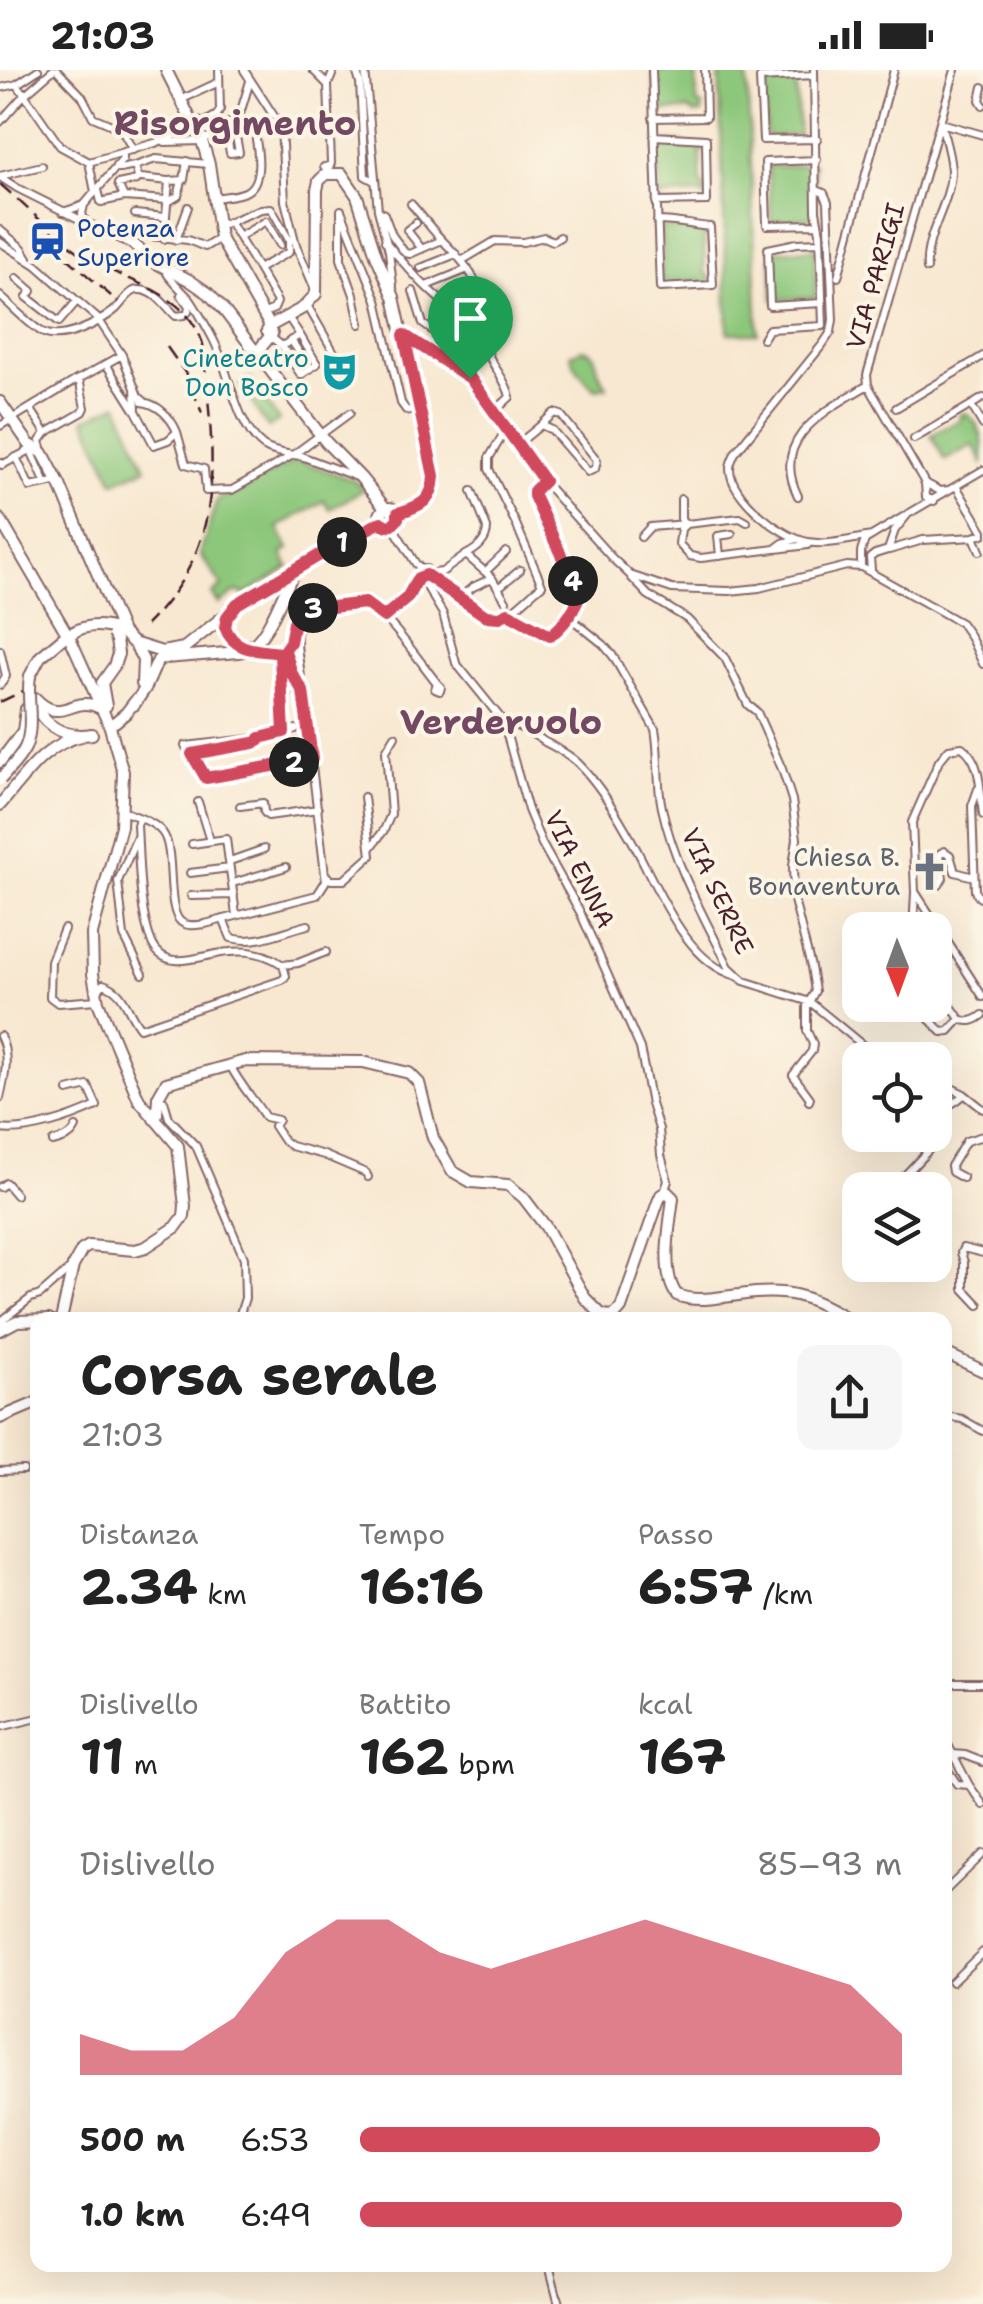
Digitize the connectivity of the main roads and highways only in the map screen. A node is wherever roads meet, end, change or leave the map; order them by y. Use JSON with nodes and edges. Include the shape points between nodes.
{"nodes":[{"id":1,"x":170,"y":70,"type":"edge"},
{"id":2,"x":199,"y":130,"type":"junction"},
{"id":3,"x":111,"y":232,"type":"road end"},
{"id":4,"x":263,"y":338,"type":"junction"},
{"id":5,"x":0,"y":402,"type":"edge"},
{"id":6,"x":386,"y":509,"type":"junction"},
{"id":7,"x":398,"y":513,"type":"junction"},
{"id":8,"x":0,"y":518,"type":"edge"},
{"id":9,"x":387,"y":524,"type":"junction"},
{"id":10,"x":295,"y":570,"type":"junction"},
{"id":11,"x":260,"y":590,"type":"junction"},
{"id":12,"x":276,"y":606,"type":"junction"},
{"id":13,"x":230,"y":612,"type":"junction"},
{"id":14,"x":57,"y":614,"type":"junction"},
{"id":15,"x":117,"y":630,"type":"junction"},
{"id":16,"x":68,"y":636,"type":"junction"},
{"id":17,"x":138,"y":643,"type":"junction"},
{"id":18,"x":253,"y":644,"type":"junction"},
{"id":19,"x":46,"y":652,"type":"junction"},
{"id":20,"x":28,"y":689,"type":"junction"},
{"id":21,"x":134,"y":705,"type":"junction"},
{"id":22,"x":102,"y":710,"type":"junction"},
{"id":23,"x":113,"y":724,"type":"junction"},
{"id":24,"x":1,"y":761,"type":"edge"},
{"id":25,"x":1,"y":780,"type":"edge"},
{"id":26,"x":20,"y":780,"type":"junction"},
{"id":27,"x":0,"y":802,"type":"edge"},
{"id":28,"x":154,"y":1119,"type":"junction"},
{"id":29,"x":64,"y":1312,"type":"edge"},
{"id":30,"x":598,"y":1312,"type":"edge"},
{"id":31,"x":619,"y":1312,"type":"edge"},
{"id":32,"x":837,"y":1312,"type":"edge"},
{"id":33,"x":30,"y":1320,"type":"edge"},
{"id":34,"x":0,"y":1330,"type":"edge"},
{"id":35,"x":952,"y":1356,"type":"edge"},
{"id":36,"x":983,"y":1371,"type":"edge"},
{"id":37,"x":30,"y":1405,"type":"edge"},
{"id":38,"x":0,"y":1418,"type":"edge"}],
"edges":[{"from":1,"to":2,"type":"main road"},
{"from":1,"to":2,"type":"main road"},
{"from":2,"to":4,"type":"main road","via":[[218,233],[262,314]]},
{"from":3,"to":4,"type":"main road","via":[[208,292]]},
{"from":4,"to":6,"type":"main road","via":[[288,394]]},
{"from":4,"to":7,"type":"main road","via":[[316,294],[317,190],[326,174],[342,174],[384,250],[434,476],[425,501]]},
{"from":5,"to":15,"type":"main road","via":[[29,447],[43,452]]},
{"from":6,"to":7,"type":"main road"},
{"from":6,"to":9,"type":"main road","via":[[380,516]]},
{"from":7,"to":9,"type":"main road"},
{"from":8,"to":14,"type":"main road"},
{"from":9,"to":10,"type":"main road"},
{"from":10,"to":11,"type":"main road"},
{"from":10,"to":12,"type":"main road"},
{"from":11,"to":12,"type":"main road","via":[[270,592]]},
{"from":11,"to":13,"type":"main road"},
{"from":12,"to":18,"type":"main road"},
{"from":13,"to":17,"type":"main road","via":[[184,648],[162,652]]},
{"from":13,"to":18,"type":"main road","via":[[227,634]]},
{"from":14,"to":16,"type":"main road"},
{"from":14,"to":19,"type":"main road","via":[[60,631]]},
{"from":15,"to":16,"type":"main road","via":[[90,626]]},
{"from":15,"to":17,"type":"main road","bridge":true},
{"from":15,"to":23,"type":"main road","bridge":true,"via":[[118,654],[102,683]]},
{"from":16,"to":19,"type":"main road"},
{"from":16,"to":22,"type":"main road"},
{"from":17,"to":21,"type":"main road","via":[[144,673]]},
{"from":18,"to":21,"type":"main road","via":[[158,660]]},
{"from":19,"to":20,"type":"main road","bridge":true},
{"from":20,"to":22,"type":"main road","bridge":true,"via":[[47,709],[87,704]]},
{"from":20,"to":24,"type":"main road","bridge":true,"via":[[23,731]]},
{"from":20,"to":25,"type":"main road","bridge":true,"via":[[25,747]]},
{"from":20,"to":26,"type":"main road","bridge":true,"via":[[48,724],[88,734],[52,748]]},
{"from":21,"to":23,"type":"main road"},
{"from":22,"to":23,"type":"main road"},
{"from":23,"to":28,"type":"main road","via":[[123,805],[91,953],[97,996],[139,1100]]},
{"from":24,"to":26,"type":"main road","via":[[22,760]]},
{"from":25,"to":26,"type":"main road"},
{"from":26,"to":27,"type":"main road"},
{"from":28,"to":29,"type":"main road","via":[[178,1146],[184,1216],[135,1250],[89,1246],[78,1254]]},
{"from":28,"to":30,"type":"main road","via":[[166,1082],[229,1064],[363,1062],[409,1073],[452,1171],[471,1182],[508,1185],[523,1197]]},
{"from":31,"to":32,"type":"main road","via":[[664,1192],[674,1198],[668,1257],[677,1295],[698,1300],[789,1293]]},
{"from":33,"to":34,"type":"main road"},
{"from":35,"to":36,"type":"main road"},
{"from":37,"to":38,"type":"main road"}]}
